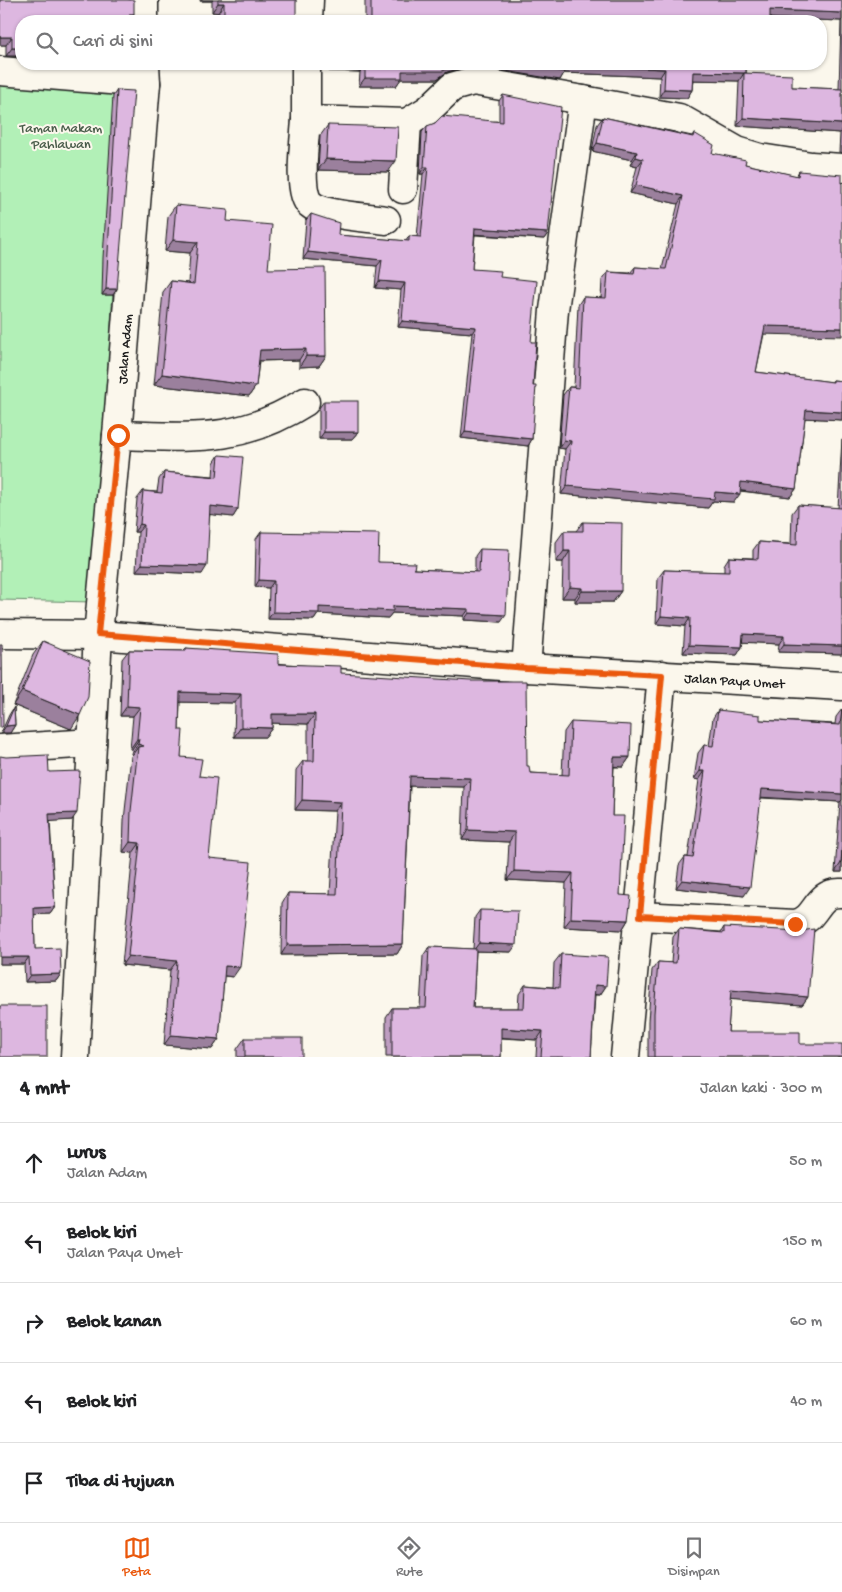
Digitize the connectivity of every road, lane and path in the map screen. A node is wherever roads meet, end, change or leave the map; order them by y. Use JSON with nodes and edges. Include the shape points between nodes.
{"nodes":[{"id":1,"x":144,"y":0,"type":"edge"},
{"id":2,"x":309,"y":0,"type":"edge"},
{"id":3,"x":144,"y":15,"type":"edge"},
{"id":4,"x":308,"y":15,"type":"edge"},
{"id":5,"x":306,"y":70,"type":"edge"},
{"id":6,"x":0,"y":71,"type":"edge"},
{"id":7,"x":146,"y":74,"type":"edge"},
{"id":8,"x":583,"y":100,"type":"junction"},
{"id":9,"x":306,"y":120,"type":"junction"},
{"id":10,"x":408,"y":123,"type":"junction"},
{"id":11,"x":842,"y":168,"type":"edge"},
{"id":12,"x":403,"y":189,"type":"dead end"},
{"id":13,"x":386,"y":220,"type":"dead end"},
{"id":14,"x":305,"y":402,"type":"dead end"},
{"id":15,"x":118,"y":435,"type":"junction"},
{"id":16,"x":0,"y":634,"type":"edge"},
{"id":17,"x":98,"y":634,"type":"junction"},
{"id":18,"x":526,"y":668,"type":"junction"},
{"id":19,"x":662,"y":675,"type":"junction"},
{"id":20,"x":842,"y":686,"type":"edge"},
{"id":21,"x":92,"y":743,"type":"junction"},
{"id":22,"x":0,"y":749,"type":"edge"},
{"id":23,"x":842,"y":893,"type":"edge"},
{"id":24,"x":640,"y":916,"type":"junction"},
{"id":25,"x":74,"y":1057,"type":"edge"},
{"id":26,"x":625,"y":1057,"type":"edge"}],
"edges":[{"from":1,"to":3,"type":"street"},
{"from":2,"to":4,"type":"street"},
{"from":5,"to":9,"type":"street"},
{"from":6,"to":7,"type":"street"},
{"from":7,"to":15,"type":"street","name":"Jalan Adam"},
{"from":8,"to":10,"type":"street","via":[[487,82],[468,82],[452,87],[428,110]]},
{"from":8,"to":11,"type":"street","via":[[679,118],[729,147],[760,158]]},
{"from":8,"to":18,"type":"street","via":[[554,310]]},
{"from":9,"to":10,"type":"street"},
{"from":9,"to":13,"type":"street","via":[[303,184],[309,204],[319,210]]},
{"from":10,"to":12,"type":"street"},
{"from":14,"to":15,"type":"street","via":[[285,415],[242,432],[203,437]]},
{"from":15,"to":17,"type":"street","name":"Jalan Adam"},
{"from":16,"to":17,"type":"street","name":"Jalan Paya Umet"},
{"from":17,"to":18,"type":"street","name":"Jalan Paya Umet"},
{"from":17,"to":21,"type":"street","name":"Jalan Adam"},
{"from":18,"to":19,"type":"street","name":"Jalan Paya Umet"},
{"from":19,"to":20,"type":"street","name":"Jalan Paya Umet"},
{"from":19,"to":24,"type":"street"},
{"from":21,"to":22,"type":"street"},
{"from":21,"to":25,"type":"street","name":"Jalan Adam"},
{"from":23,"to":24,"type":"street","via":[[823,897],[809,919],[795,924]]},
{"from":24,"to":26,"type":"street"}]}
